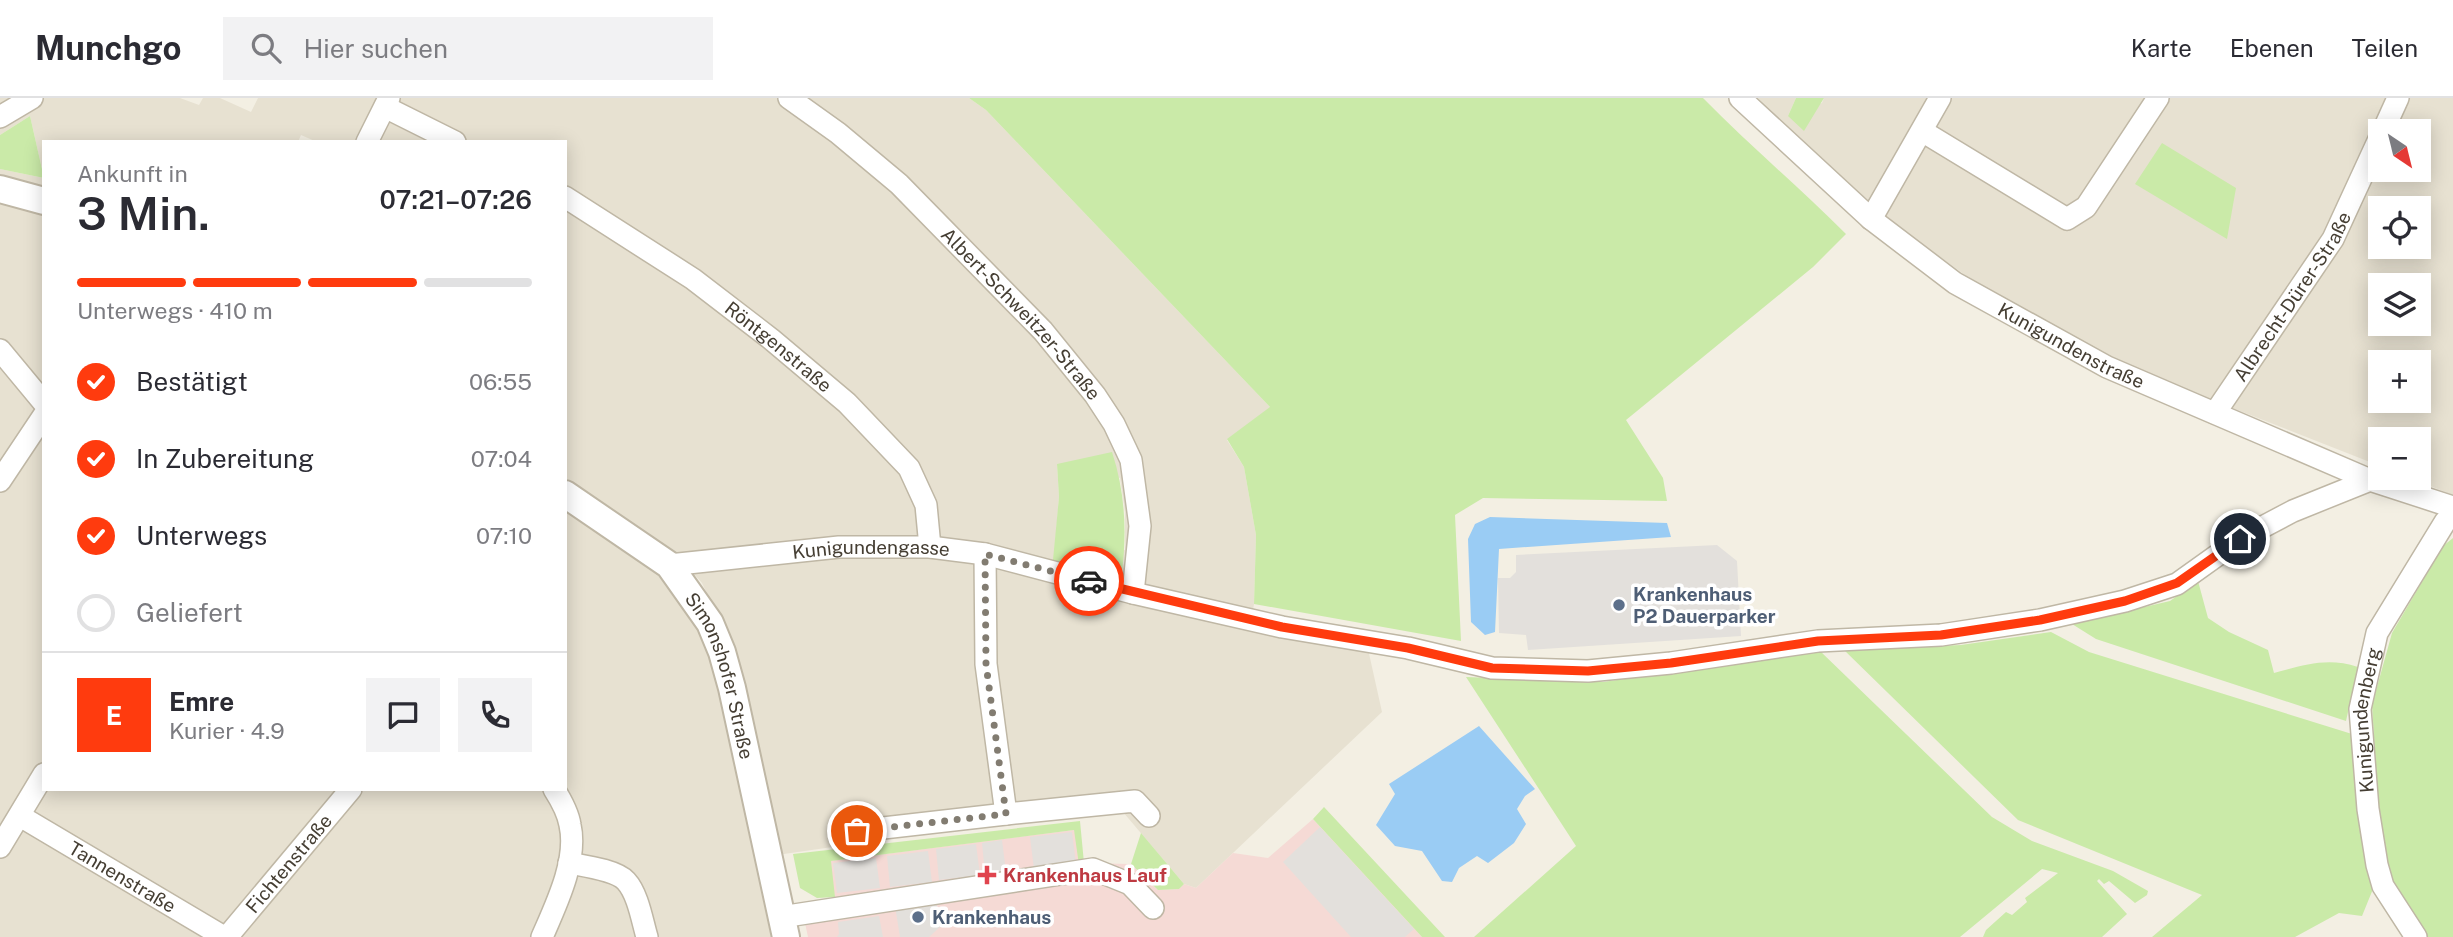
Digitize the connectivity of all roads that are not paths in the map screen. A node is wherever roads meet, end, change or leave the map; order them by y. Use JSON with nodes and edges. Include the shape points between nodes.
{"nodes":[{"id":1,"x":32,"y":98,"type":"edge"},
{"id":2,"x":789,"y":98,"type":"edge"},
{"id":3,"x":1740,"y":98,"type":"edge"},
{"id":4,"x":1940,"y":98,"type":"edge"},
{"id":5,"x":2158,"y":98,"type":"edge"},
{"id":6,"x":2398,"y":98,"type":"edge"},
{"id":7,"x":387,"y":103,"type":"edge"},
{"id":8,"x":0,"y":117,"type":"edge"},
{"id":9,"x":2388,"y":119,"type":"edge"},
{"id":10,"x":1922,"y":131,"type":"junction"},
{"id":11,"x":368,"y":140,"type":"edge"},
{"id":12,"x":452,"y":140,"type":"edge"},
{"id":13,"x":2368,"y":163,"type":"edge"},
{"id":14,"x":0,"y":189,"type":"edge"},
{"id":15,"x":567,"y":198,"type":"edge"},
{"id":16,"x":42,"y":200,"type":"edge"},
{"id":17,"x":1871,"y":219,"type":"junction"},
{"id":18,"x":0,"y":350,"type":"edge"},
{"id":19,"x":42,"y":401,"type":"edge"},
{"id":20,"x":2216,"y":413,"type":"junction"},
{"id":21,"x":42,"y":418,"type":"edge"},
{"id":22,"x":2368,"y":479,"type":"edge"},
{"id":23,"x":0,"y":481,"type":"edge"},
{"id":24,"x":2368,"y":481,"type":"edge"},
{"id":25,"x":2400,"y":490,"type":"edge"},
{"id":26,"x":567,"y":495,"type":"edge"},
{"id":27,"x":2453,"y":508,"type":"edge"},
{"id":28,"x":2453,"y":513,"type":"edge"},
{"id":29,"x":930,"y":547,"type":"junction"},
{"id":30,"x":985,"y":554,"type":"junction"},
{"id":31,"x":669,"y":565,"type":"junction"},
{"id":32,"x":1133,"y":593,"type":"junction"},
{"id":33,"x":42,"y":778,"type":"edge"},
{"id":34,"x":349,"y":791,"type":"edge"},
{"id":35,"x":555,"y":791,"type":"edge"},
{"id":36,"x":1006,"y":814,"type":"junction"},
{"id":37,"x":20,"y":816,"type":"junction"},
{"id":38,"x":1149,"y":816,"type":"dead end"},
{"id":39,"x":857,"y":831,"type":"dead end"},
{"id":40,"x":0,"y":847,"type":"edge"},
{"id":41,"x":569,"y":863,"type":"junction"},
{"id":42,"x":1153,"y":908,"type":"dead end"},
{"id":43,"x":783,"y":927,"type":"edge"},
{"id":44,"x":226,"y":937,"type":"edge"},
{"id":45,"x":542,"y":937,"type":"edge"},
{"id":46,"x":647,"y":937,"type":"edge"},
{"id":47,"x":2416,"y":937,"type":"edge"}],
"edges":[{"from":1,"to":8,"type":"street"},
{"from":2,"to":32,"type":"street","name":"Albert-Schweitzer-Straße","via":[[899,184],[1043,331],[1095,395],[1131,460],[1140,526]]},
{"from":3,"to":17,"type":"street","name":"Kunigundenstraße"},
{"from":4,"to":10,"type":"street"},
{"from":5,"to":10,"type":"street","via":[[2086,207],[2067,219]]},
{"from":6,"to":9,"type":"street"},
{"from":7,"to":11,"type":"street"},
{"from":7,"to":12,"type":"street"},
{"from":10,"to":17,"type":"street"},
{"from":13,"to":20,"type":"street","name":"Albrecht-Dürer-Straße","via":[[2333,239]]},
{"from":14,"to":16,"type":"street"},
{"from":15,"to":29,"type":"street","name":"Röntgenstraße","via":[[693,279],[846,403],[909,468],[926,505]]},
{"from":17,"to":20,"type":"street","name":"Kunigundenstraße","via":[[1955,283],[2106,367]]},
{"from":18,"to":19,"type":"street"},
{"from":20,"to":22,"type":"street","name":"Kunigundenstraße"},
{"from":21,"to":23,"type":"street"},
{"from":24,"to":32,"type":"street","name":"Kunigundengasse","via":[[2304,506],[2240,539],[2177,583],[2125,601],[1941,635],[1818,641],[1602,669],[1492,668]]},
{"from":25,"to":27,"type":"street","name":"Kunigundenstraße"},
{"from":26,"to":31,"type":"street","name":"Simonshofer Straße"},
{"from":28,"to":47,"type":"street","name":"Kunigundenberg","via":[[2377,633],[2360,709],[2377,866],[2383,886]]},
{"from":29,"to":30,"type":"street","name":"Kunigundengasse"},
{"from":29,"to":31,"type":"street","name":"Kunigundengasse","via":[[839,547]]},
{"from":30,"to":32,"type":"street","name":"Kunigundengasse"},
{"from":30,"to":36,"type":"street","via":[[986,664]]},
{"from":31,"to":43,"type":"street","name":"Simonshofer Straße","via":[[710,623],[722,652]]},
{"from":33,"to":37,"type":"street"},
{"from":34,"to":44,"type":"street","name":"Fichtenstraße"},
{"from":35,"to":41,"type":"street","via":[[571,829]]},
{"from":36,"to":38,"type":"street","via":[[1135,801]]},
{"from":36,"to":39,"type":"street"},
{"from":37,"to":40,"type":"street"},
{"from":37,"to":44,"type":"street","name":"Tannenstraße"},
{"from":41,"to":45,"type":"street","via":[[560,898]]},
{"from":41,"to":46,"type":"street","via":[[625,879]]},
{"from":42,"to":43,"type":"street","name":"Simonshofer Straße","via":[[1130,884],[1093,869]]}]}
